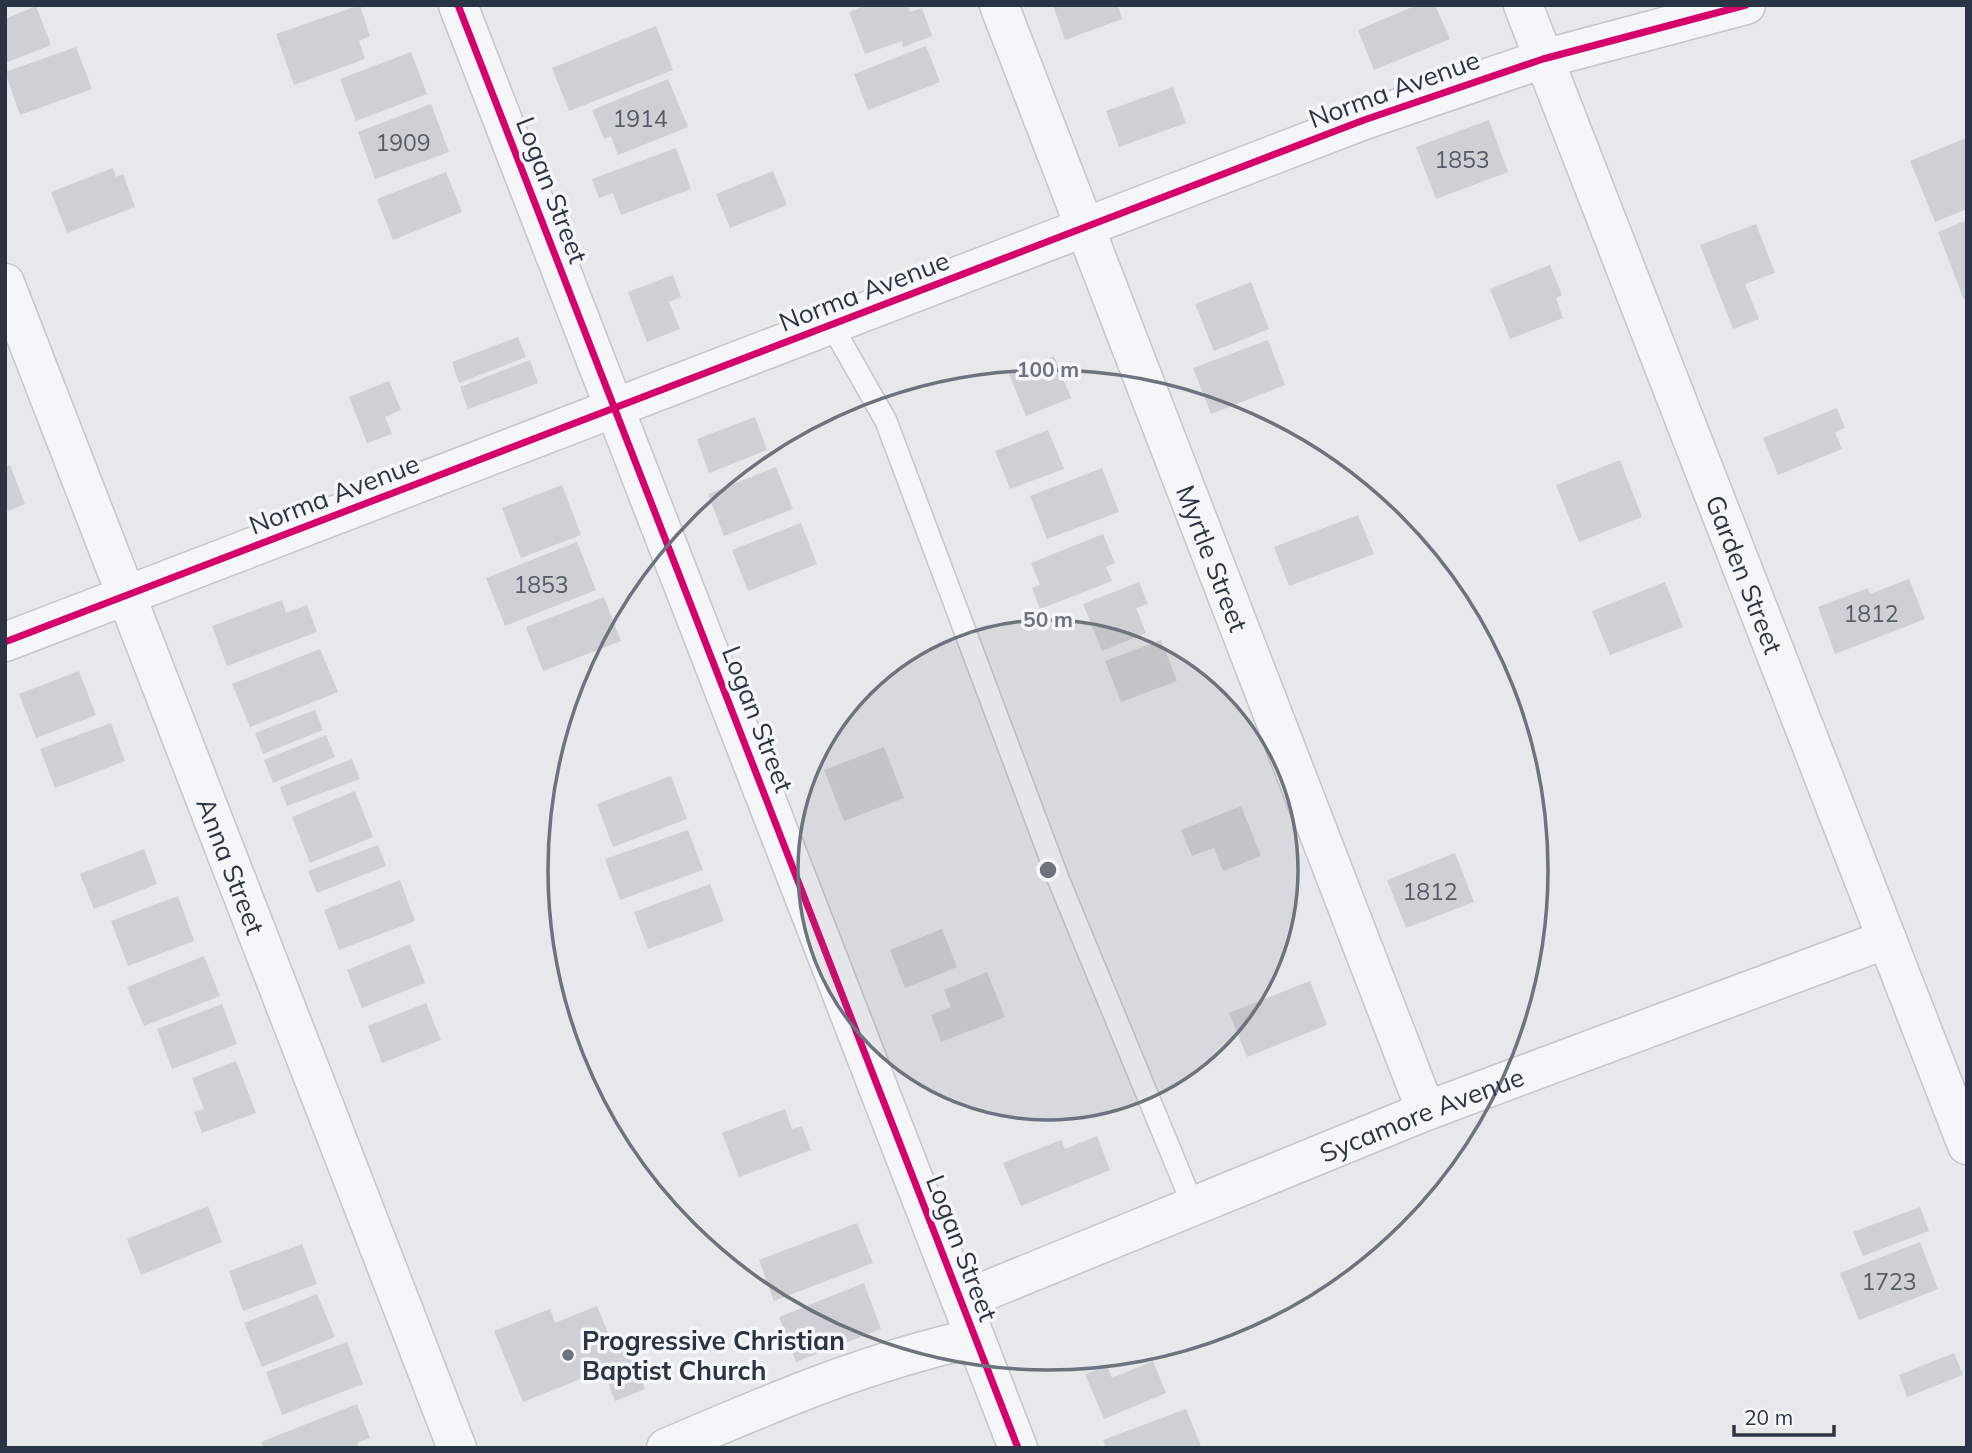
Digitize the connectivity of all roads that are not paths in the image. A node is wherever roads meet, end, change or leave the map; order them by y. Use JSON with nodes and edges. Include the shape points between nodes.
{"nodes":[{"id":1,"x":458,"y":5,"type":"edge"},
{"id":2,"x":999,"y":5,"type":"edge"},
{"id":3,"x":1523,"y":5,"type":"edge"},
{"id":4,"x":1746,"y":5,"type":"edge"},
{"id":5,"x":1544,"y":59,"type":"junction"},
{"id":6,"x":1086,"y":229,"type":"junction"},
{"id":7,"x":5,"y":283,"type":"edge"},
{"id":8,"x":832,"y":326,"type":"junction"},
{"id":9,"x":615,"y":409,"type":"junction"},
{"id":10,"x":127,"y":596,"type":"junction"},
{"id":11,"x":5,"y":642,"type":"edge"},
{"id":12,"x":1887,"y":939,"type":"junction"},
{"id":13,"x":1426,"y":1111,"type":"junction"},
{"id":14,"x":1967,"y":1145,"type":"edge"},
{"id":15,"x":1192,"y":1203,"type":"junction"},
{"id":16,"x":961,"y":1300,"type":"junction"},
{"id":17,"x":975,"y":1338,"type":"junction"},
{"id":18,"x":457,"y":1448,"type":"edge"},
{"id":19,"x":666,"y":1448,"type":"edge"},
{"id":20,"x":1018,"y":1448,"type":"edge"}],
"edges":[{"from":1,"to":9,"type":"street","name":"Logan Street"},
{"from":2,"to":6,"type":"street","name":"Myrtle Street"},
{"from":3,"to":5,"type":"street","name":"Garden Street"},
{"from":4,"to":5,"type":"street","name":"Norma Avenue"},
{"from":5,"to":6,"type":"street","name":"Norma Avenue","via":[[1364,120]]},
{"from":5,"to":12,"type":"street","name":"Garden Street"},
{"from":6,"to":8,"type":"street","name":"Norma Avenue"},
{"from":6,"to":13,"type":"street","name":"Myrtle Street"},
{"from":7,"to":10,"type":"street","name":"Anna Street"},
{"from":8,"to":9,"type":"street","name":"Norma Avenue"},
{"from":8,"to":15,"type":"lane","via":[[886,421],[1059,881]]},
{"from":9,"to":10,"type":"street","name":"Norma Avenue"},
{"from":9,"to":16,"type":"street","name":"Logan Street"},
{"from":10,"to":11,"type":"street","name":"Norma Avenue"},
{"from":10,"to":18,"type":"street","name":"Anna Street"},
{"from":12,"to":13,"type":"street","name":"Sycamore Avenue"},
{"from":12,"to":14,"type":"street","name":"Garden Street"},
{"from":13,"to":15,"type":"street","name":"Sycamore Avenue"},
{"from":15,"to":16,"type":"street","name":"Sycamore Avenue"},
{"from":16,"to":17,"type":"street","name":"Logan Street"},
{"from":17,"to":19,"type":"street","via":[[822,1382]]},
{"from":17,"to":20,"type":"street","name":"Logan Street"}]}
